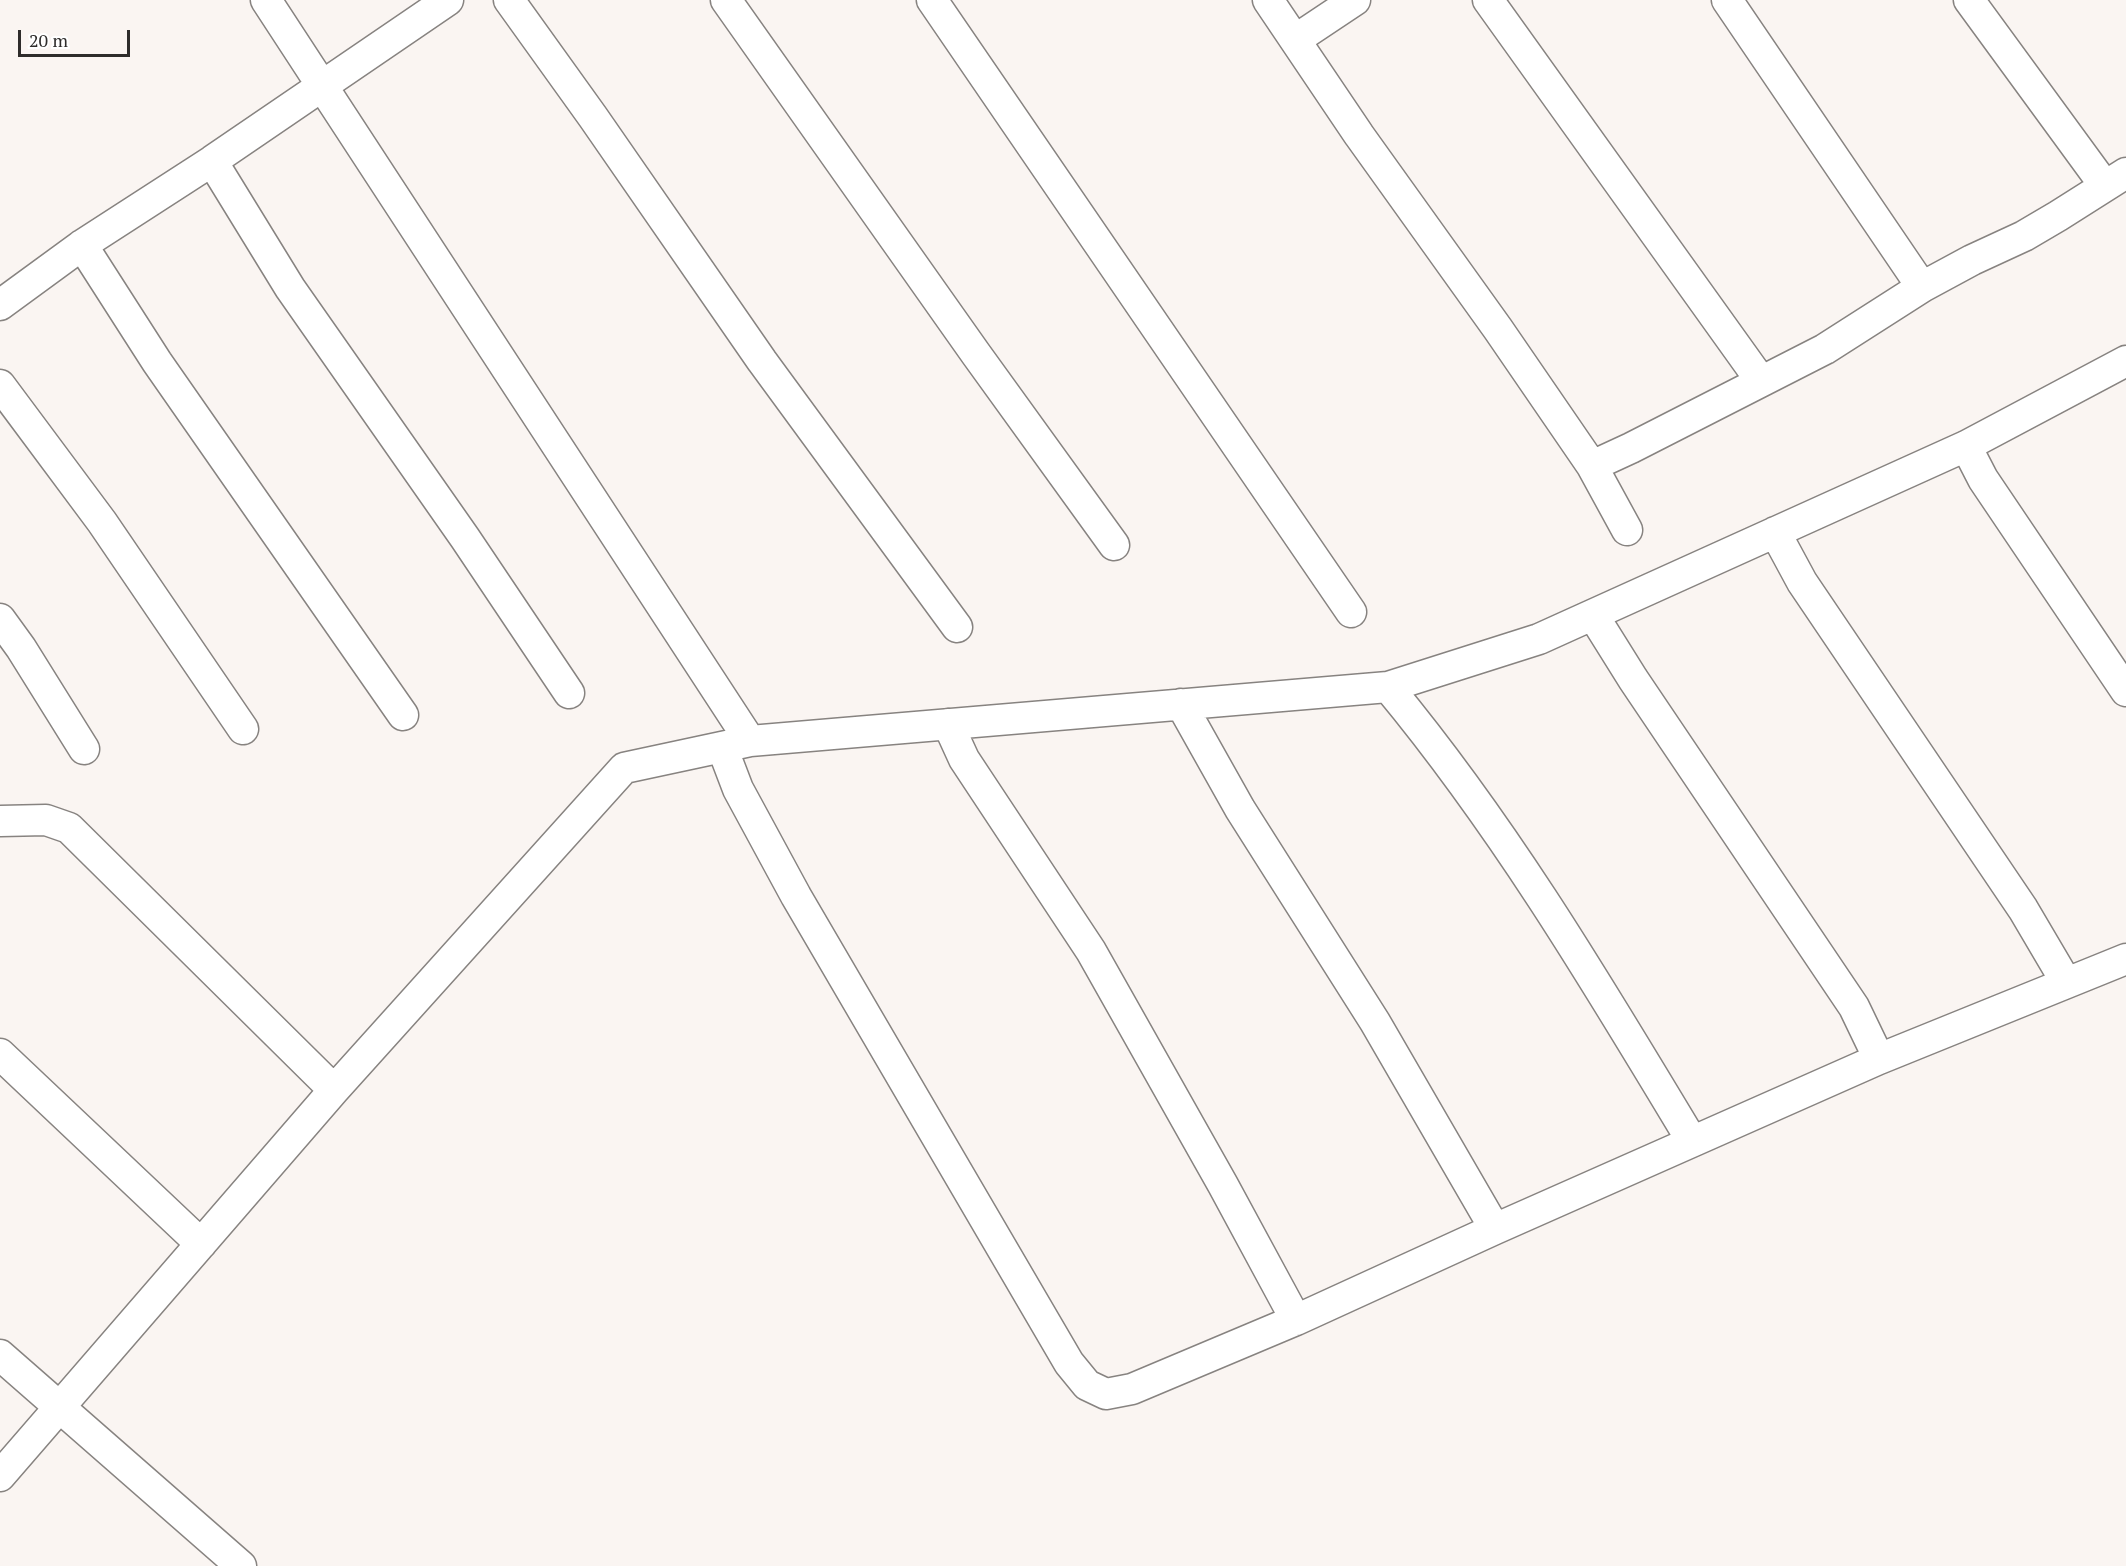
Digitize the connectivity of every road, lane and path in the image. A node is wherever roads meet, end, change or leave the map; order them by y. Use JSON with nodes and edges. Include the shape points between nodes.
{"nodes":[{"id":1,"x":266,"y":0,"type":"edge"},
{"id":2,"x":448,"y":0,"type":"edge"},
{"id":3,"x":509,"y":0,"type":"edge"},
{"id":4,"x":726,"y":0,"type":"edge"},
{"id":5,"x":932,"y":0,"type":"edge"},
{"id":6,"x":1268,"y":0,"type":"edge"},
{"id":7,"x":1355,"y":0,"type":"edge"},
{"id":8,"x":1488,"y":0,"type":"edge"},
{"id":9,"x":1727,"y":0,"type":"edge"},
{"id":10,"x":1969,"y":0,"type":"edge"},
{"id":11,"x":1295,"y":40,"type":"junction"},
{"id":12,"x":322,"y":87,"type":"junction"},
{"id":13,"x":212,"y":161,"type":"junction"},
{"id":14,"x":2116,"y":179,"type":"edge"},
{"id":15,"x":82,"y":245,"type":"junction"},
{"id":16,"x":1922,"y":287,"type":"junction"},
{"id":17,"x":0,"y":306,"type":"edge"},
{"id":18,"x":2126,"y":361,"type":"edge"},
{"id":19,"x":1761,"y":381,"type":"junction"},
{"id":20,"x":0,"y":385,"type":"edge"},
{"id":21,"x":1966,"y":446,"type":"junction"},
{"id":22,"x":1592,"y":466,"type":"junction"},
{"id":23,"x":1627,"y":530,"type":"dead end"},
{"id":24,"x":1775,"y":532,"type":"junction"},
{"id":25,"x":1114,"y":545,"type":"dead end"},
{"id":26,"x":1351,"y":612,"type":"dead end"},
{"id":27,"x":1593,"y":615,"type":"junction"},
{"id":28,"x":0,"y":619,"type":"edge"},
{"id":29,"x":957,"y":627,"type":"dead end"},
{"id":30,"x":1388,"y":687,"type":"junction"},
{"id":31,"x":2126,"y":691,"type":"edge"},
{"id":32,"x":569,"y":693,"type":"dead end"},
{"id":33,"x":1181,"y":704,"type":"junction"},
{"id":34,"x":403,"y":715,"type":"dead end"},
{"id":35,"x":948,"y":724,"type":"junction"},
{"id":36,"x":243,"y":729,"type":"dead end"},
{"id":37,"x":736,"y":744,"type":"junction"},
{"id":38,"x":84,"y":749,"type":"dead end"},
{"id":39,"x":0,"y":821,"type":"edge"},
{"id":40,"x":2126,"y":959,"type":"edge"},
{"id":41,"x":2066,"y":982,"type":"junction"},
{"id":42,"x":0,"y":1054,"type":"edge"},
{"id":43,"x":1879,"y":1059,"type":"junction"},
{"id":44,"x":334,"y":1090,"type":"junction"},
{"id":45,"x":1692,"y":1141,"type":"junction"},
{"id":46,"x":1495,"y":1229,"type":"junction"},
{"id":47,"x":201,"y":1244,"type":"junction"},
{"id":48,"x":1296,"y":1320,"type":"junction"},
{"id":49,"x":0,"y":1355,"type":"edge"},
{"id":50,"x":61,"y":1408,"type":"junction"},
{"id":51,"x":0,"y":1476,"type":"edge"},
{"id":52,"x":241,"y":1566,"type":"edge"}],
"edges":[{"from":1,"to":12,"type":"street"},
{"from":2,"to":12,"type":"street"},
{"from":3,"to":29,"type":"street","via":[[762,361]]},
{"from":4,"to":25,"type":"street"},
{"from":5,"to":26,"type":"street"},
{"from":6,"to":11,"type":"street"},
{"from":7,"to":11,"type":"street"},
{"from":8,"to":19,"type":"street"},
{"from":9,"to":16,"type":"street"},
{"from":10,"to":14,"type":"street"},
{"from":11,"to":22,"type":"street"},
{"from":12,"to":13,"type":"street"},
{"from":12,"to":37,"type":"street"},
{"from":13,"to":15,"type":"street"},
{"from":13,"to":32,"type":"street","via":[[290,288]]},
{"from":14,"to":16,"type":"street","via":[[2024,236]]},
{"from":15,"to":17,"type":"street"},
{"from":15,"to":34,"type":"street","via":[[157,362]]},
{"from":16,"to":19,"type":"street","via":[[1825,349]]},
{"from":18,"to":21,"type":"street"},
{"from":19,"to":22,"type":"street"},
{"from":20,"to":36,"type":"street","via":[[102,522]]},
{"from":21,"to":24,"type":"street"},
{"from":21,"to":31,"type":"street","via":[[1983,479]]},
{"from":22,"to":23,"type":"street"},
{"from":24,"to":27,"type":"street"},
{"from":24,"to":41,"type":"street","via":[[1802,582],[2023,909]]},
{"from":27,"to":30,"type":"street","via":[[1539,639]]},
{"from":27,"to":43,"type":"street","via":[[1854,1007]]},
{"from":28,"to":38,"type":"street"},
{"from":30,"to":33,"type":"street"},
{"from":30,"to":45,"type":"street","via":[[1501,835],[1589,969]]},
{"from":33,"to":35,"type":"street"},
{"from":33,"to":46,"type":"street","via":[[1240,809],[1375,1022]]},
{"from":35,"to":37,"type":"street"},
{"from":35,"to":48,"type":"street","via":[[964,759],[1091,951]]},
{"from":37,"to":44,"type":"street","via":[[624,768]]},
{"from":37,"to":48,"type":"street","via":[[738,789],[796,897],[1069,1363],[1087,1385],[1106,1394],[1132,1389]]},
{"from":39,"to":44,"type":"street","via":[[46,820],[69,828]]},
{"from":40,"to":41,"type":"street"},
{"from":41,"to":43,"type":"street"},
{"from":42,"to":47,"type":"street"},
{"from":43,"to":45,"type":"street"},
{"from":44,"to":47,"type":"street"},
{"from":45,"to":46,"type":"street"},
{"from":46,"to":48,"type":"street"},
{"from":47,"to":50,"type":"street"},
{"from":49,"to":50,"type":"street"},
{"from":50,"to":51,"type":"street"},
{"from":50,"to":52,"type":"street"}]}
